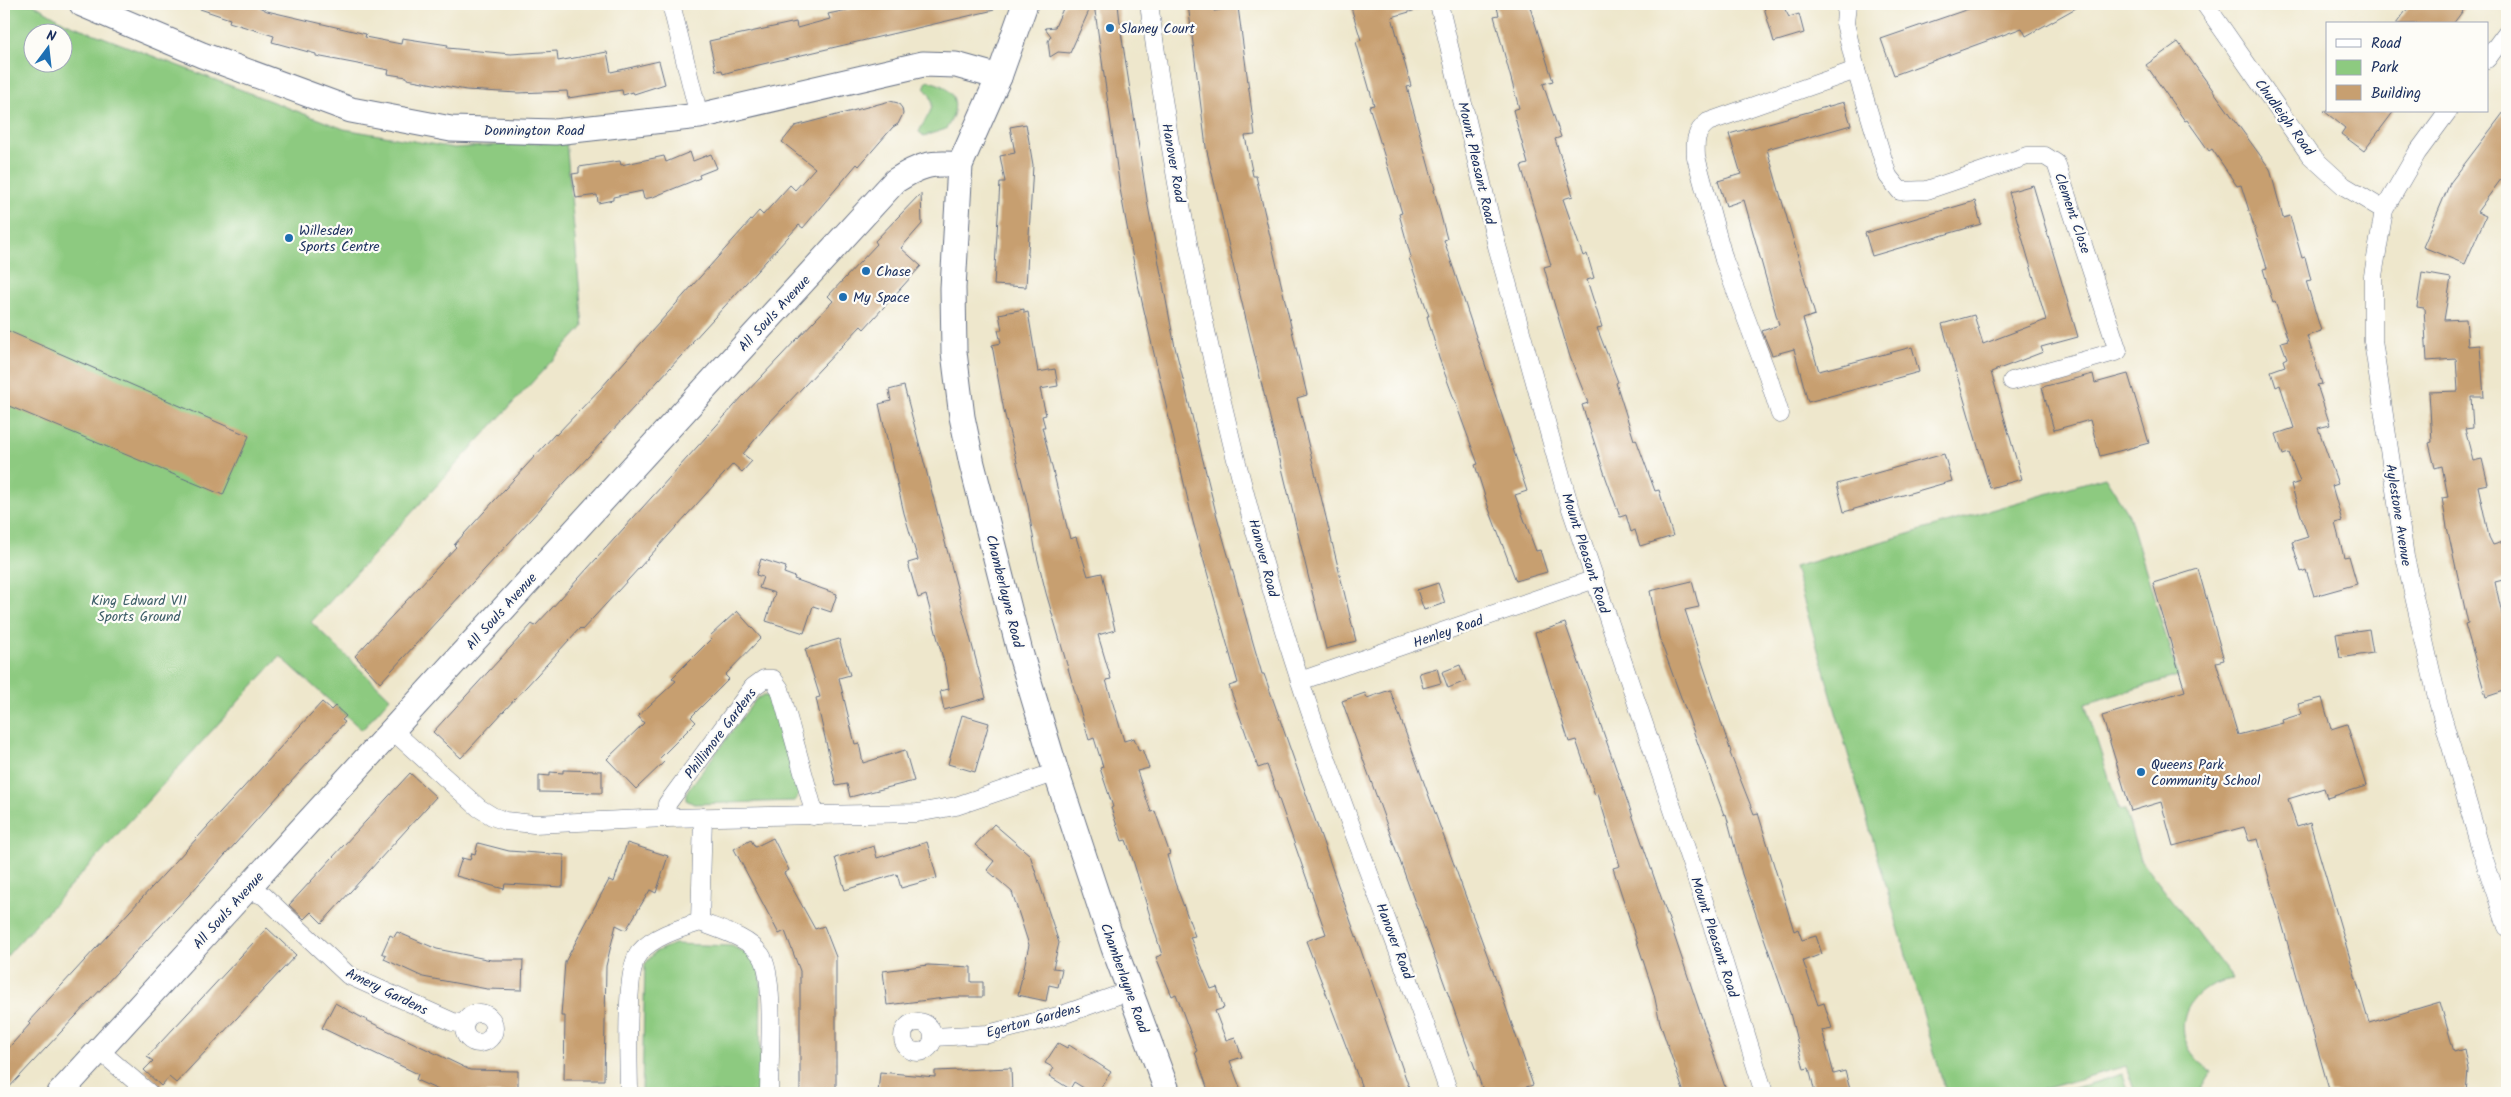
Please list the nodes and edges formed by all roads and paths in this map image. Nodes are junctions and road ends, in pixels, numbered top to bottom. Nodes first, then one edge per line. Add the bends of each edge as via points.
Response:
1 (82, 4) edge
2 (671, 4) edge
3 (1025, 4) edge
4 (1149, 4) edge
5 (1439, 4) edge
6 (1847, 4) edge
7 (2205, 4) edge
8 (2507, 32) edge
9 (2488, 58) edge
10 (1856, 70) junction
11 (999, 77) junction
12 (2447, 112) edge
13 (699, 116) junction
14 (960, 165) junction
15 (2384, 210) junction
16 (2012, 381) dead end
17 (1780, 414) dead end
18 (1595, 579) junction
19 (1300, 681) junction
20 (393, 731) junction
21 (1056, 772) junction
22 (813, 816) junction
23 (703, 817) junction
24 (666, 818) junction
25 (247, 889) junction
26 (700, 922) junction
27 (2507, 927) edge
28 (1129, 991) junction
29 (465, 1024) dead end
30 (934, 1037) dead end
31 (100, 1050) junction
32 (60, 1093) edge
33 (149, 1093) edge
34 (629, 1093) edge
35 (769, 1093) edge
36 (1168, 1093) edge
37 (1449, 1093) edge
38 (1764, 1093) edge

1 - 13 street, Donnington Road via 202,55 351,110 451,129 555,132
2 - 13 street
3 - 11 street, Chamberlayne Road
4 - 19 street, Hanover Road via 1170,145 1203,322 1239,470
5 - 18 street, Mount Pleasant Road via 1497,246 1567,497
6 - 10 street, Clement Close via 1845,23
7 - 15 street, Chudleigh Road via 2310,155 2344,186
8 - 9 street
10 - 16 street, Clement Close via 1888,176 1900,191 1927,190 2027,156 2045,156 2056,163 2118,352
10 - 17 street via 1708,122 1699,129 1695,140 1696,157 1724,260
11 - 13 street, Donnington Road via 956,65 923,64
11 - 14 street, Chamberlayne Road
12 - 15 street, Aylestone Avenue via 2417,153
14 - 20 street, All Souls Avenue via 936,163 918,167 895,181
14 - 21 street, Chamberlayne Road via 952,316 962,417 1018,643
15 - 27 street, Aylestone Avenue via 2373,276 2373,341 2405,557 2438,702
18 - 19 street, Henley Road
18 - 38 street, Mount Pleasant Road via 1715,934
19 - 37 street, Hanover Road
20 - 24 street via 479,808 505,821 534,824
20 - 25 street, All Souls Avenue
21 - 22 street via 937,811
21 - 28 street, Chamberlayne Road
22 - 23 street
22 - 24 street, Phillimore Gardens via 780,689 773,679 764,679 753,687 667,804
23 - 24 street
23 - 26 street
25 - 29 street, Amery Gardens via 264,896 348,975 453,1022
25 - 31 street, All Souls Avenue
26 - 34 street via 677,929 639,953 631,976
26 - 35 street via 750,944 761,956 769,974
28 - 30 street, Egerton Gardens via 1062,1015 988,1034
28 - 36 street, Chamberlayne Road
31 - 32 street, All Souls Avenue
31 - 33 street

